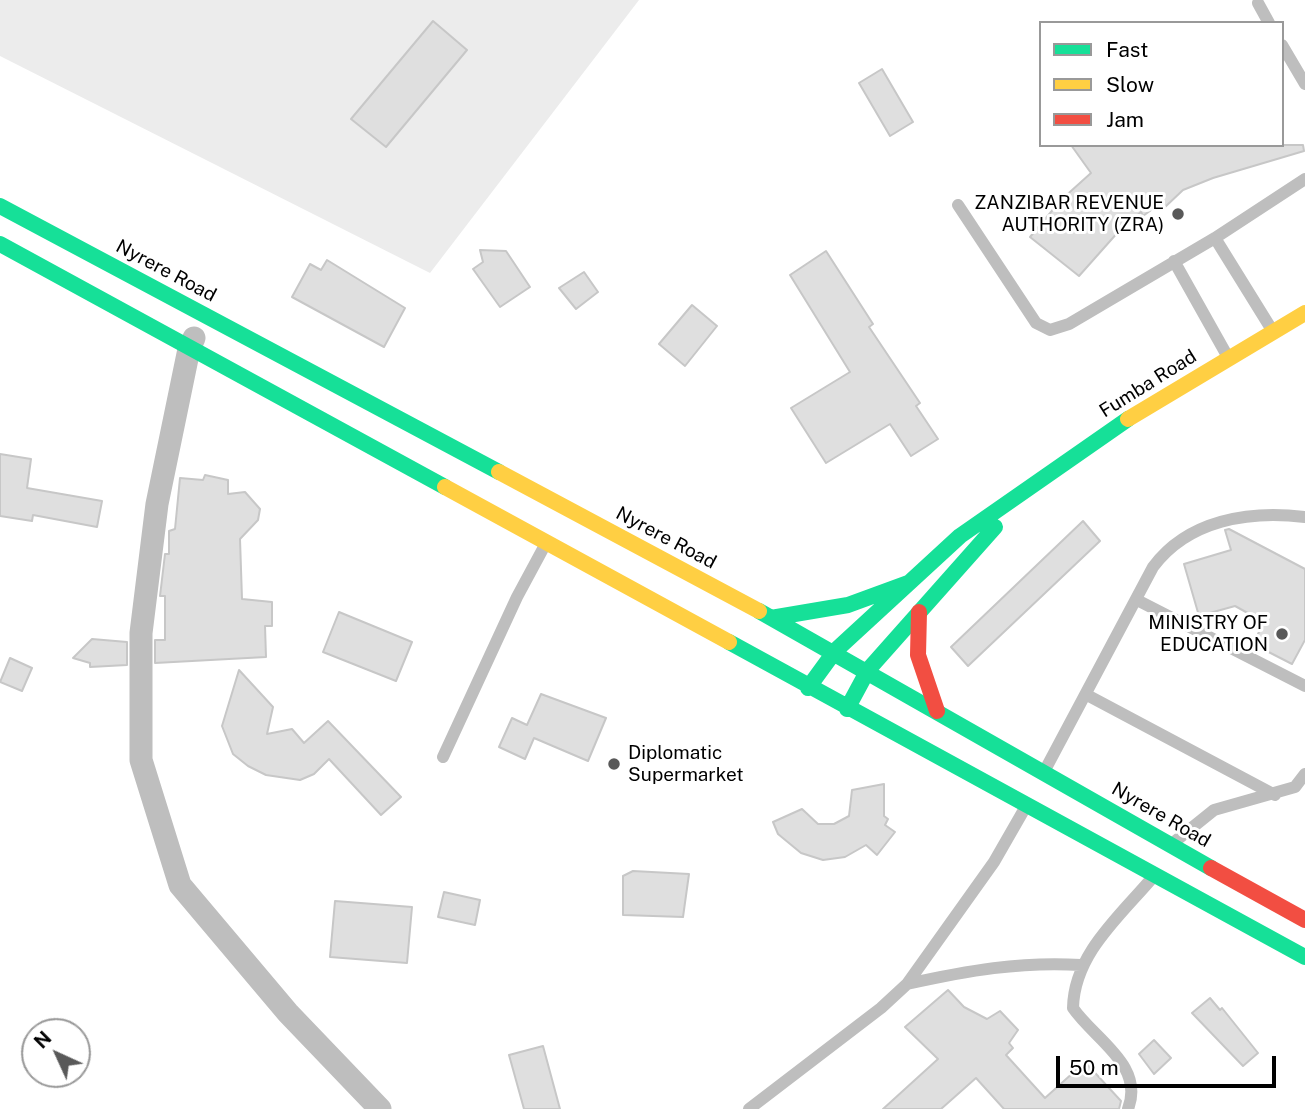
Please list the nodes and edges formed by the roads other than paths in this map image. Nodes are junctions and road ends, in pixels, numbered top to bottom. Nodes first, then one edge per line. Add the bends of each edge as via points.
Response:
1 (1258, 3) dead end
2 (1268, 21) edge
3 (1284, 48) edge
4 (1305, 84) edge
5 (1305, 179) edge
6 (958, 205) dead end
7 (0, 206) edge
8 (1215, 238) junction
9 (4, 254) edge
10 (1174, 261) junction
11 (1305, 313) edge
12 (205, 317) junction
13 (1273, 332) junction
14 (189, 349) junction
15 (1229, 359) junction
16 (1018, 497) junction
17 (1305, 517) edge
18 (545, 544) junction
19 (908, 583) junction
20 (1138, 600) junction
21 (919, 612) junction
22 (771, 618) junction
23 (835, 651) junction
24 (868, 670) junction
25 (1305, 686) edge
26 (808, 688) junction
27 (1087, 695) junction
28 (847, 709) junction
29 (937, 711) junction
30 (443, 757) dead end
31 (1305, 774) edge
32 (1300, 785) edge
33 (1035, 789) junction
34 (1275, 795) junction
35 (1162, 861) junction
36 (1305, 920) edge
37 (1305, 957) edge
38 (1081, 965) junction
39 (907, 984) junction
40 (380, 1109) edge
41 (749, 1109) edge
42 (1128, 1109) edge

1 - 2 lane
3 - 4 lane
5 - 8 lane
6 - 10 lane via 1036,323 1050,330 1069,324
7 - 12 main road, Nyrere Road
8 - 10 lane
8 - 13 lane
9 - 14 main road, Nyrere Road
10 - 15 lane
11 - 13 main road, Fumba Road
12 - 14 street
12 - 22 main road, Nyrere Road
13 - 15 main road, Fumba Road
14 - 18 main road, Nyrere Road
14 - 40 street via 157,504 141,633 141,760 180,885 288,1013
15 - 16 main road, Fumba Road via 1126,420
16 - 19 main road, Fumba Road via 960,536
16 - 21 main road, Fumba Road via 976,552
17 - 20 lane via 1246,516 1187,535 1153,568
18 - 26 main road, Nyrere Road
18 - 30 lane
19 - 22 main road via 848,606
19 - 23 main road, Fumba Road
20 - 25 lane
20 - 27 lane
21 - 24 main road, Fumba Road
21 - 29 main road via 918,655
22 - 23 main road, Nyrere Road
23 - 24 main road, Nyrere Road
23 - 26 main road, Fumba Road
24 - 28 main road, Fumba Road
24 - 29 main road, Nyrere Road
26 - 28 main road, Nyrere Road
27 - 33 lane
27 - 34 lane
28 - 33 main road, Nyrere Road
29 - 33 main road, Nyrere Road
31 - 32 lane
32 - 34 lane
33 - 35 main road, Nyrere Road
33 - 35 main road, Nyrere Road
33 - 39 lane via 994,862
34 - 35 lane via 1214,810
35 - 36 main road, Nyrere Road
35 - 37 main road, Nyrere Road
35 - 38 lane
38 - 39 lane via 983,967
38 - 42 lane via 1073,1008 1128,1072 1133,1096
39 - 41 lane

